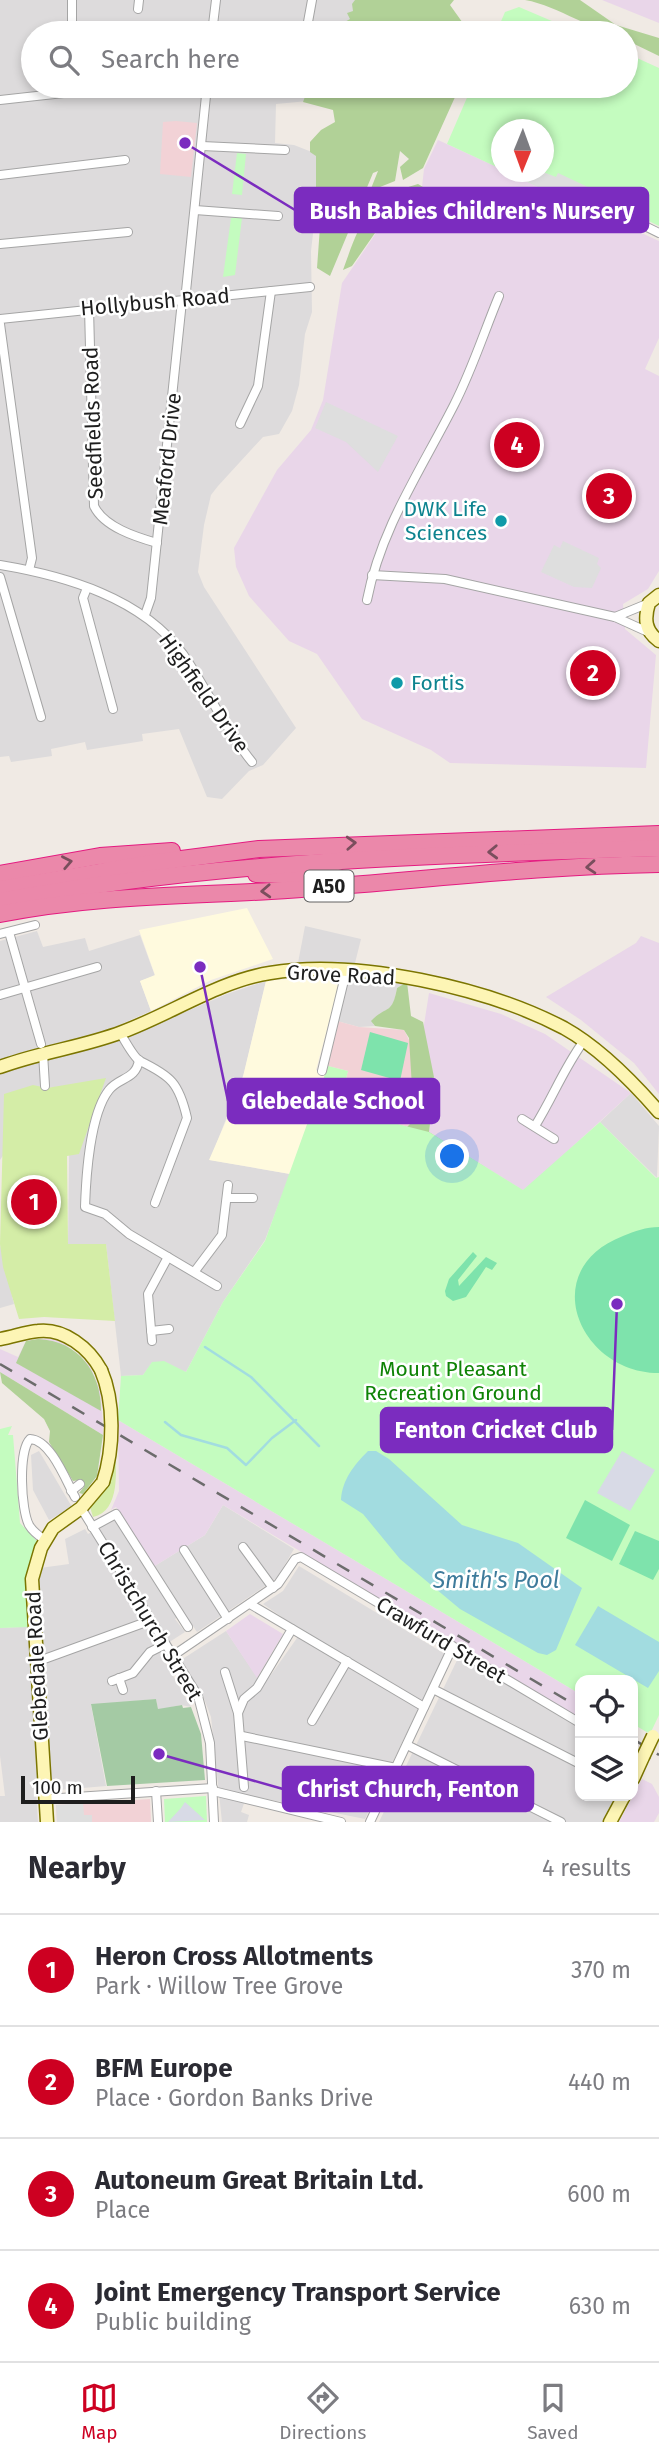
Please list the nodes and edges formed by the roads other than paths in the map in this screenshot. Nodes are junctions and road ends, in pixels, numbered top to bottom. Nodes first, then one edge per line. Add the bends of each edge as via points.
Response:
1 (72, 0) edge
2 (216, 0) edge
3 (312, 0) edge
4 (72, 21) edge
5 (213, 21) edge
6 (308, 21) edge
7 (21, 97) edge
8 (206, 98) edge
9 (0, 100) edge
10 (202, 146) junction
11 (285, 150) dead end
12 (125, 160) dead end
13 (0, 175) edge
14 (586, 197) dead end
15 (195, 210) junction
16 (278, 216) dead end
17 (128, 232) dead end
18 (659, 233) edge
19 (0, 244) edge
20 (310, 287) dead end
21 (271, 292) junction
22 (499, 296) dead end
23 (183, 301) junction
24 (89, 308) junction
25 (0, 321) edge
26 (240, 424) dead end
27 (157, 543) junction
28 (0, 565) edge
29 (29, 570) junction
30 (372, 575) junction
31 (0, 577) edge
32 (87, 588) junction
33 (656, 596) edge
34 (367, 600) dead end
35 (145, 615) junction
36 (615, 617) junction
37 (648, 632) junction
38 (659, 641) edge
39 (113, 709) dead end
40 (41, 717) dead end
41 (252, 762) dead end
42 (659, 834) edge
43 (659, 848) edge
44 (259, 849) junction
45 (659, 864) edge
46 (0, 874) edge
47 (421, 877) junction
48 (104, 883) junction
49 (0, 889) edge
50 (0, 901) edge
51 (0, 914) edge
52 (35, 925) dead end
53 (4, 933) edge
54 (97, 967) dead end
55 (346, 972) junction
56 (24, 988) junction
57 (0, 995) edge
58 (120, 1033) junction
59 (583, 1042) junction
60 (42, 1048) junction
61 (139, 1060) junction
62 (0, 1067) edge
63 (322, 1071) dead end
64 (45, 1086) dead end
65 (659, 1112) edge
66 (522, 1119) dead end
67 (535, 1126) junction
68 (554, 1139) dead end
69 (228, 1185) dead end
70 (228, 1198) junction
71 (253, 1198) dead end
72 (155, 1203) dead end
73 (74, 1208) dead end
74 (85, 1208) junction
75 (168, 1257) junction
76 (195, 1271) junction
77 (217, 1286) dead end
78 (169, 1329) dead end
79 (151, 1331) junction
80 (0, 1339) edge
81 (152, 1341) dead end
82 (80, 1484) dead end
83 (76, 1499) junction
84 (92, 1527) junction
85 (45, 1540) junction
86 (243, 1547) dead end
87 (184, 1550) dead end
88 (273, 1588) junction
89 (250, 1604) junction
90 (228, 1619) junction
91 (149, 1620) junction
92 (184, 1624) dead end
93 (292, 1629) junction
94 (164, 1645) junction
95 (453, 1646) junction
96 (171, 1657) junction
97 (346, 1661) junction
98 (36, 1662) junction
99 (225, 1672) dead end
100 (433, 1689) junction
101 (123, 1690) dead end
102 (424, 1707) junction
103 (238, 1713) junction
104 (575, 1720) edge
105 (312, 1721) dead end
106 (656, 1730) edge
107 (242, 1736) junction
108 (407, 1745) junction
109 (639, 1758) edge
110 (575, 1760) edge
111 (396, 1768) junction
112 (244, 1787) dead end
113 (213, 1789) junction
114 (156, 1791) junction
115 (45, 1798) junction
116 (621, 1801) edge
117 (47, 1822) edge
118 (158, 1822) edge
119 (214, 1822) edge
120 (341, 1822) edge
121 (370, 1822) edge
122 (561, 1822) edge
123 (610, 1822) edge

1 - 4 street
2 - 5 street
3 - 6 street
7 - 9 street
8 - 10 street, Meaford Drive
10 - 11 street
10 - 15 street, Meaford Drive
12 - 13 street
14 - 18 street
15 - 16 street
15 - 23 street, Meaford Drive
17 - 19 street
20 - 21 street, Hollybush Road
21 - 23 street, Hollybush Road
21 - 26 street via 258,386
22 - 30 street via 455,403 387,530
23 - 24 street, Hollybush Road
23 - 27 street, Meaford Drive
24 - 25 street, Hollybush Road
24 - 27 street, Seedfields Road via 94,506 102,517 128,533
25 - 29 street via 32,558
27 - 35 street, Meaford Drive
28 - 29 street, Highfield Drive
29 - 32 street, Highfield Drive
30 - 34 street
30 - 36 street via 445,579
31 - 40 street
32 - 35 street, Highfield Drive
32 - 39 street via 83,598
33 - 36 street
33 - 37 street via 646,621
35 - 41 street, Highfield Drive via 182,653
36 - 37 street
37 - 38 street
44 -> 42 highway, A50
43 -> 48 highway, A50 via 345,859
46 -> 44 highway, A50 via 123,854
44 - 49 highway, A50
45 -> 47 highway, A50
47 - 48 highway, A50 via 243,874
47 -> 51 highway, A50 via 272,891 104,899
48 - 50 highway, A50
52 - 53 street
53 - 56 street
54 - 56 street
55 - 58 street, Grove Road via 292,970 249,978
55 - 59 street, Grove Road via 456,989 538,1017
55 - 63 street
56 - 57 street
56 - 60 street
58 - 60 street, Grove Road
58 - 61 street
59 - 65 street, Grove Road
59 - 67 street
60 - 62 street, Grove Road
60 - 64 street
61 - 72 street via 167,1073 187,1118
61 - 74 street via 135,1072 113,1085 104,1097 86,1161
66 - 67 street
67 - 68 street
69 - 70 street
70 - 71 street
70 - 76 street via 222,1236
73 - 74 street
74 - 75 street via 106,1214
75 - 76 street
75 - 79 street via 148,1294
76 - 77 street
78 - 79 street
79 - 81 street
80 - 83 street, Glebedale Road, bridge via 52,1331 80,1345 102,1370 110,1394 110,1443 103,1482
82 - 83 street
83 - 84 street, Christchurch Street
83 - 85 street, Glebedale Road
83 - 85 street, Christchurch Street via 41,1443 30,1439 24,1444 26,1515
84 - 91 street, Christchurch Street
84 - 92 street via 116,1514
85 - 98 street, Glebedale Road via 33,1579
86 - 88 street
87 - 90 street
88 - 89 street
88 - 95 street, Crawfurd Street via 295,1559 301,1558
89 - 90 street
89 - 93 street
90 - 96 street
91 - 94 street, Christchurch Street
91 - 98 street
93 - 97 street
93 - 103 street
94 - 96 street, Christchurch Street
94 - 101 street via 150,1652 134,1673 116,1679
95 - 100 street
95 - 104 street, Crawfurd Street
96 - 113 street, Christchurch Street via 198,1696 206,1719
97 - 102 street
97 - 105 street
98 - 115 street, Glebedale Road
99 - 103 street
100 - 102 street
100 - 110 street
102 - 108 street
103 - 107 street
106 - 109 street, bridge
107 - 111 street
107 - 112 street
108 - 111 street
108 - 122 street
111 - 121 street
113 - 114 street
113 - 119 street, Christchurch Street
113 - 120 street
114 - 115 street
114 - 118 street
115 - 117 street, Glebedale Road
116 - 123 street

